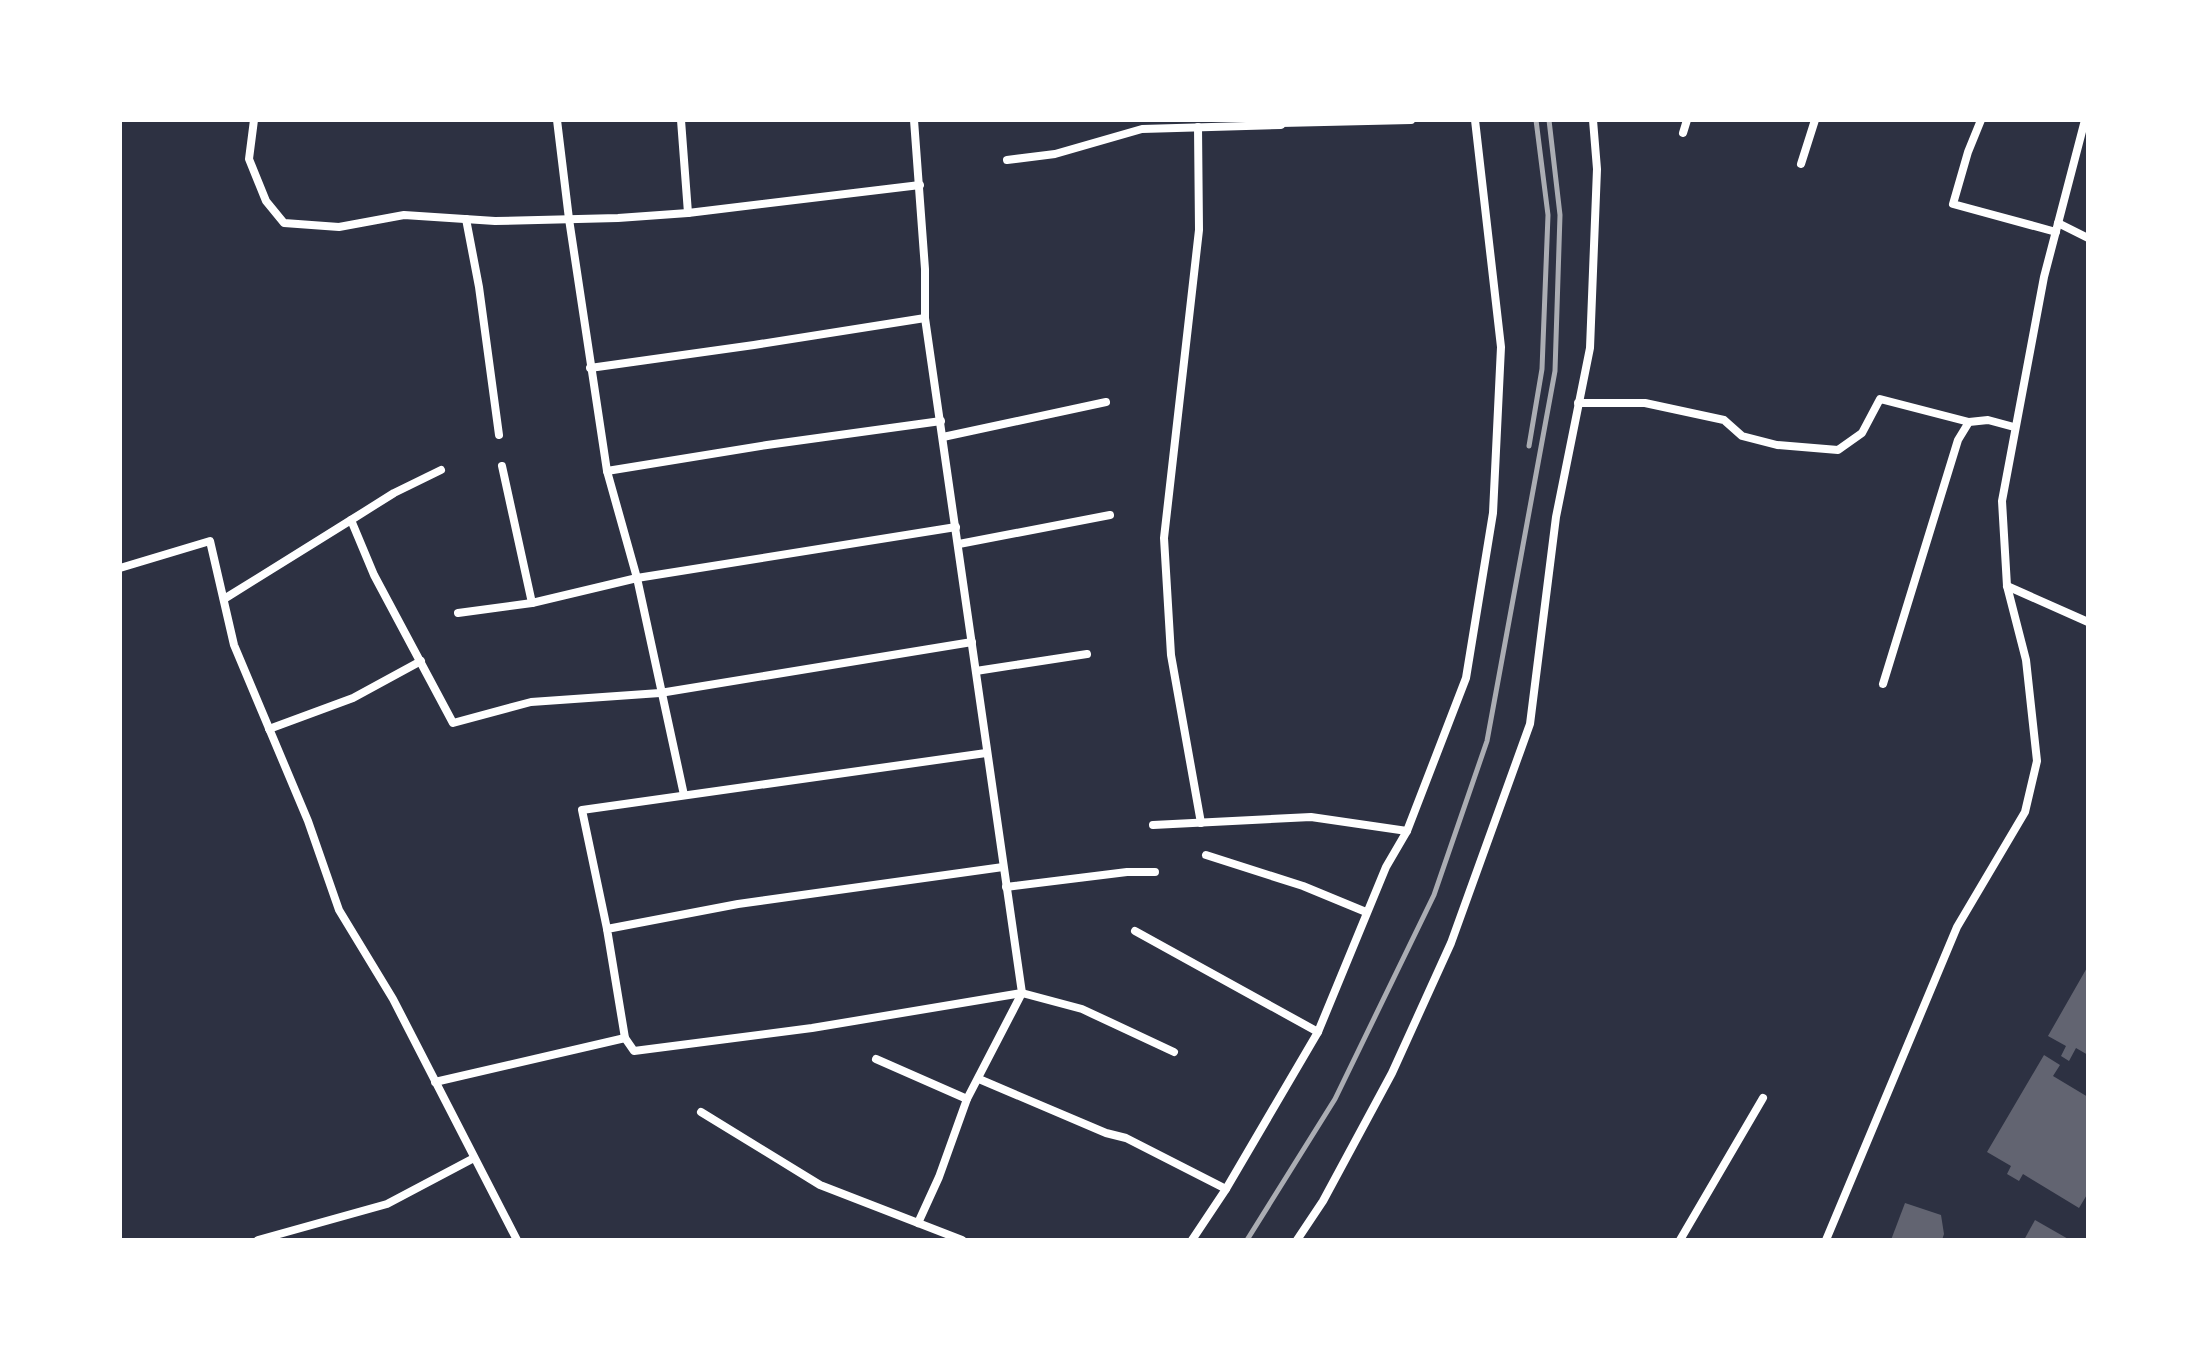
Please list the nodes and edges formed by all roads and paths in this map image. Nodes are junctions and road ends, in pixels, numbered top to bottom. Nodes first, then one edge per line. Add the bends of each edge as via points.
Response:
1 (254, 120) edge
2 (557, 120) edge
3 (681, 120) edge
4 (914, 120) edge
5 (1411, 120) edge
6 (1475, 120) edge
7 (1593, 120) edge
8 (1687, 120) edge
9 (1815, 120) edge
10 (1981, 120) edge
11 (2085, 120) edge
12 (1282, 122) edge
13 (1198, 127) junction
14 (1683, 133) dead end
15 (1007, 160) dead end
16 (1801, 164) dead end
17 (920, 185) junction
18 (688, 213) junction
19 (466, 219) junction
20 (569, 219) junction
21 (2057, 228) junction
22 (2088, 238) edge
23 (925, 318) junction
24 (590, 368) junction
25 (1106, 402) dead end
26 (1578, 403) junction
27 (941, 421) junction
28 (1969, 422) junction
29 (2014, 427) junction
30 (499, 435) dead end
31 (943, 437) junction
32 (502, 466) dead end
33 (441, 470) dead end
34 (607, 471) junction
35 (1110, 515) dead end
36 (351, 520) junction
37 (956, 527) junction
38 (959, 544) junction
39 (120, 568) edge
40 (637, 578) junction
41 (2007, 586) junction
42 (224, 599) junction
43 (532, 603) junction
44 (458, 613) dead end
45 (2088, 622) edge
46 (972, 642) junction
47 (1087, 654) dead end
48 (421, 661) junction
49 (976, 671) junction
50 (1883, 684) dead end
51 (660, 693) junction
52 (269, 729) junction
53 (986, 753) junction
54 (684, 795) junction
55 (1201, 823) junction
56 (1153, 825) dead end
57 (1407, 831) junction
58 (1206, 855) dead end
59 (1003, 867) junction
60 (1155, 872) dead end
61 (1006, 887) junction
62 (1366, 912) junction
63 (607, 929) junction
64 (1135, 931) dead end
65 (1022, 993) junction
66 (1318, 1032) junction
67 (625, 1038) junction
68 (1174, 1052) dead end
69 (876, 1059) dead end
70 (979, 1079) junction
71 (435, 1082) junction
72 (1763, 1098) dead end
73 (967, 1099) junction
74 (701, 1112) dead end
75 (474, 1158) junction
76 (1226, 1189) junction
77 (918, 1223) junction
78 (258, 1240) edge
79 (517, 1240) edge
80 (962, 1240) edge
81 (1192, 1240) edge
82 (1297, 1240) edge
83 (1680, 1240) edge
84 (1826, 1240) edge

1 - 19 street via 249,159 266,201 284,223 339,227 404,215
2 - 20 street
3 - 18 street
4 - 17 street
5 - 12 street
6 - 57 street via 1501,347 1493,513 1466,678
7 - 26 street via 1597,169 1590,348
8 - 14 street
9 - 16 street
10 - 21 street via 1953,204
11 - 21 street
12 - 13 street
13 - 15 street via 1142,129 1055,154
13 - 55 street via 1199,230 1164,538 1171,655
17 - 18 street
17 - 23 street
18 - 20 street
19 - 20 street
19 - 30 street
20 - 24 street
21 - 22 street
21 - 29 street
23 - 24 street
23 - 27 street
24 - 34 street
25 - 31 street
26 - 28 street via 1645,403 1724,420 1742,436 1777,445 1838,450 1862,433 1880,399
26 - 82 street via 1556,517 1530,724 1438,972 1392,1073
27 - 31 street
27 - 34 street
28 - 29 street via 1988,420
28 - 50 street via 1958,440
29 - 41 street via 2002,501
31 - 37 street
32 - 43 street
33 - 36 street
34 - 40 street
35 - 38 street
36 - 42 street
36 - 48 street
37 - 38 street
37 - 40 street
38 - 46 street
39 - 42 street via 210,541
40 - 43 street
40 - 51 street
41 - 45 street
41 - 84 street via 2026,660 2037,761 2025,812 1957,927
42 - 52 street via 234,645
43 - 44 street
46 - 49 street
46 - 51 street
47 - 49 street
48 - 51 street via 453,723 531,702
48 - 52 street via 353,698
49 - 53 street
51 - 54 street
52 - 71 street via 339,910
53 - 54 street
53 - 59 street
54 - 63 street via 582,810
55 - 56 street
55 - 57 street via 1311,817
57 - 62 street
58 - 62 street
59 - 61 street
59 - 63 street via 738,904
60 - 61 street
61 - 65 street
62 - 66 street
63 - 67 street
64 - 66 street
65 - 67 street via 634,1051
65 - 68 street via 1082,1009
65 - 70 street
66 - 76 street
67 - 71 street
69 - 73 street
70 - 73 street
70 - 76 street via 1126,1138
71 - 75 street
72 - 83 street
73 - 77 street
74 - 77 street via 820,1185
75 - 78 street via 387,1204
75 - 79 street
76 - 81 street
77 - 80 street

